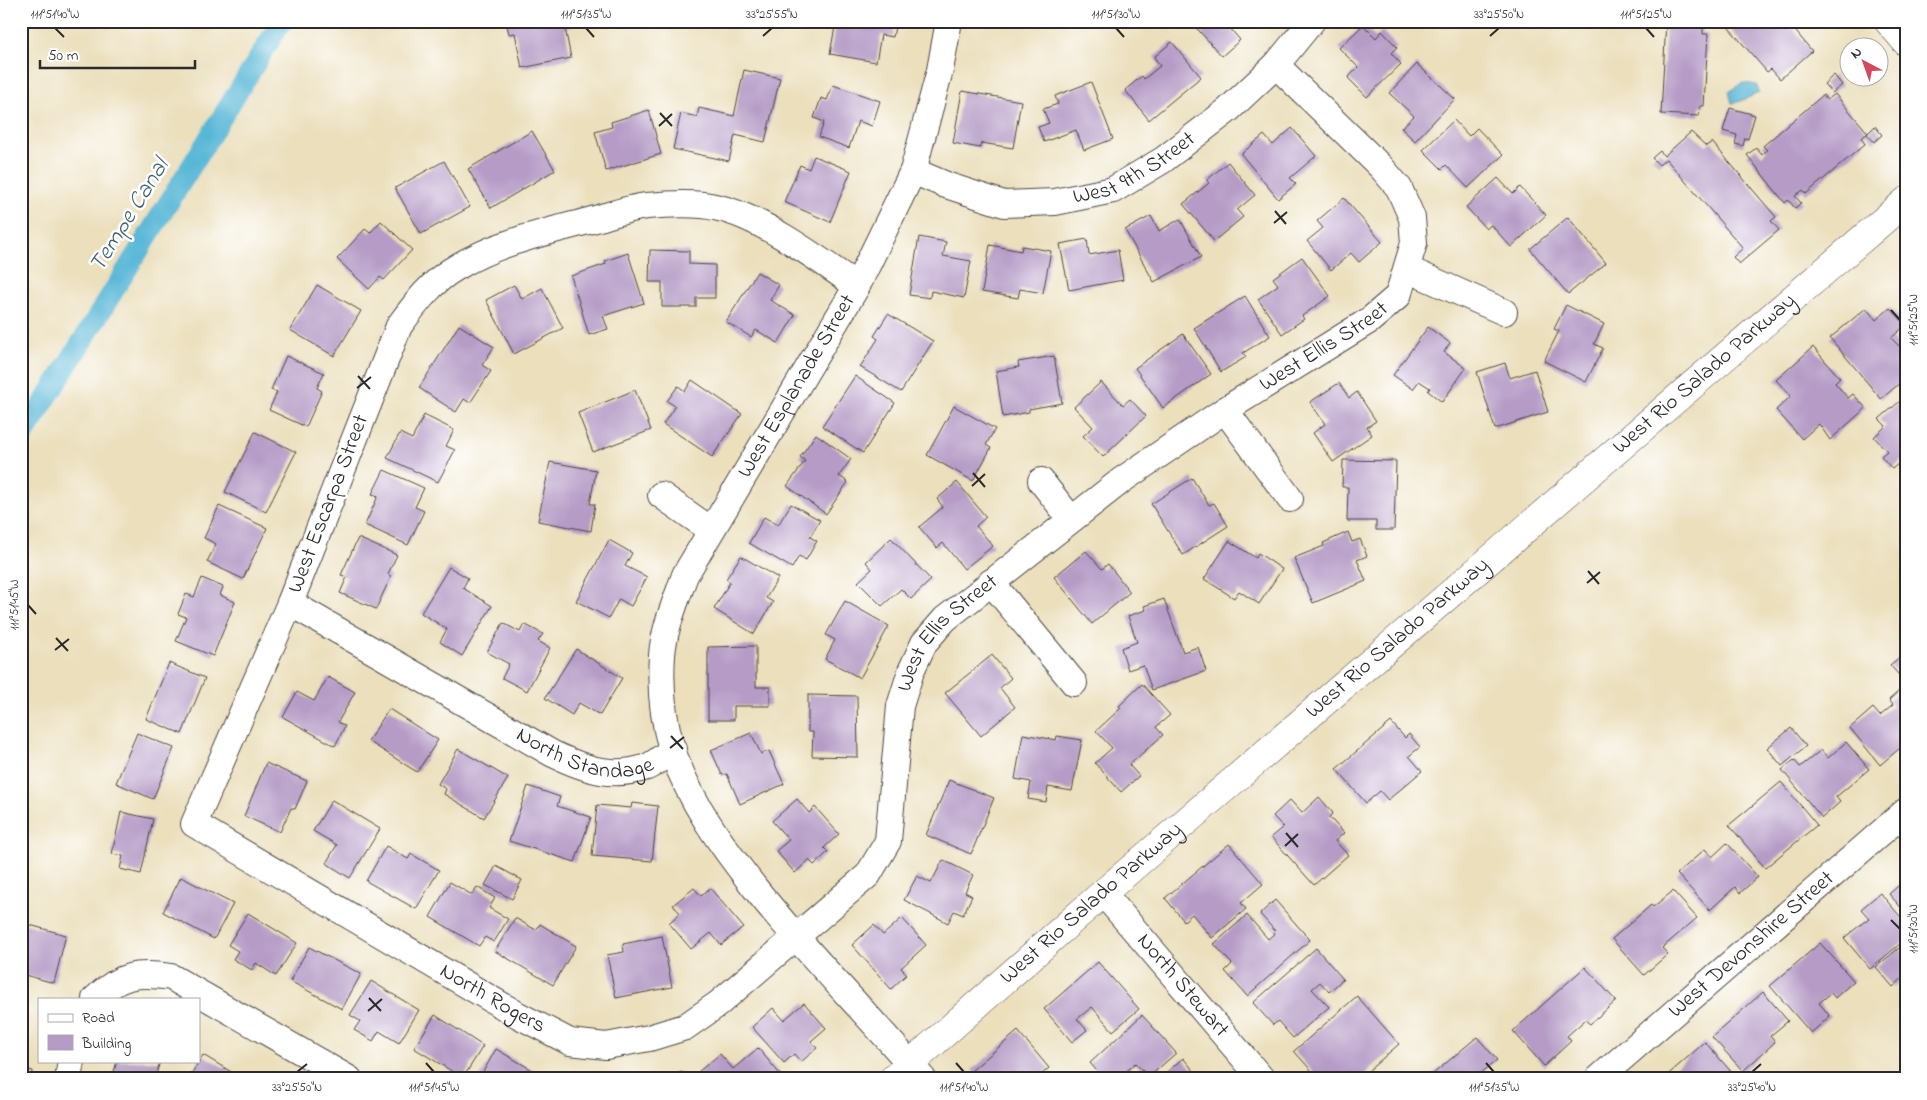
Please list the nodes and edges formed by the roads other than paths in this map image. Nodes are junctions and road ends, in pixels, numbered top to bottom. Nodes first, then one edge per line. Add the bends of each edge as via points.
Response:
1 (949, 21) edge
2 (1312, 21) edge
3 (1888, 21) edge
4 (1906, 42) edge
5 (1276, 66) junction
6 (913, 171) junction
7 (1906, 201) edge
8 (1407, 269) junction
9 (857, 286) junction
10 (1504, 312) dead end
11 (1225, 410) junction
12 (1041, 481) dead end
13 (661, 494) dead end
14 (1290, 498) dead end
15 (1071, 519) junction
16 (711, 530) junction
17 (991, 582) junction
18 (290, 603) junction
19 (1074, 683) dead end
20 (672, 749) junction
21 (1906, 811) edge
22 (194, 824) joint
23 (1103, 893) junction
24 (796, 940) junction
25 (96, 998) edge
26 (71, 1062) edge
27 (909, 1074) edge
28 (68, 1079) edge
29 (350, 1079) edge
30 (1262, 1079) edge
31 (1598, 1079) edge

1 - 6 street, West Esplanade Street via 940,70
2 - 5 street, West 9th Street
3 - 4 main road
5 - 6 street, West 9th Street via 1228,110 1170,155 1113,190 1055,202 1004,204
5 - 8 street, West Ellis Street via 1399,188 1412,218 1414,243
6 - 9 street, West Esplanade Street
7 - 23 main road, West Rio Salado Parkway
8 - 10 street
8 - 11 street, West Ellis Street via 1398,296 1370,320
9 - 16 street, West Esplanade Street
9 - 18 street, West Escarpa Street via 755,222 719,208 677,205 646,206 534,235 456,267 425,291 400,326
11 - 14 street
11 - 15 street, West Ellis Street
12 - 15 street
13 - 16 street
15 - 17 street, West Ellis Street
16 - 20 street, West Esplanade Street via 685,575 662,654 666,722
17 - 19 street
17 - 24 street, West Ellis Street via 945,619 924,643 911,671 900,706 888,841 868,875
18 - 20 street, North Standage via 553,754 585,769 618,773 640,768
18 - 22 street, West Escarpa Street
20 - 24 street, North Standage via 690,792 712,828
21 - 31 street, West Devonshire Street
22 - 24 street, North Rogers via 518,1015 570,1042 606,1046 685,1027
23 - 27 main road, West Rio Salado Parkway
23 - 30 street, North Stewart
24 - 27 street, North Standage
25 - 29 street via 124,978 145,973 171,977
26 - 28 street

